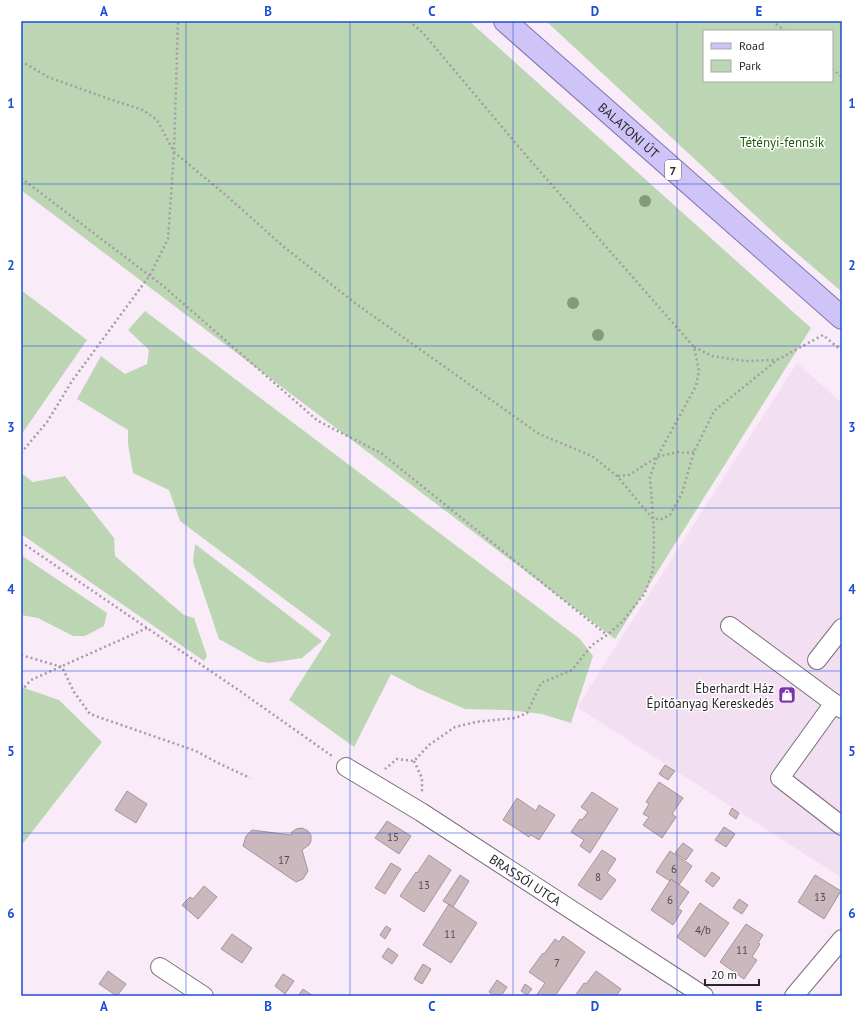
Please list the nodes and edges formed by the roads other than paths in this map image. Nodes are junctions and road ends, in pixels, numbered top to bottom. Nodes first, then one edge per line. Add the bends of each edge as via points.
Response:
1 (505, 21) edge
2 (842, 318) edge
3 (730, 626) dead end
4 (842, 628) edge
5 (816, 660) dead end
6 (838, 706) edge
7 (346, 767) road end
8 (842, 826) edge
9 (842, 939) edge
10 (160, 967) dead end
11 (204, 996) edge
12 (704, 996) edge
13 (794, 996) edge

1 - 2 main road, BALATONI ÚT / 7
3 - 6 street
4 - 5 street
6 - 8 street via 780,778
7 - 12 street, BRASSÓI UTCA via 421,812
9 - 13 street
10 - 11 street

